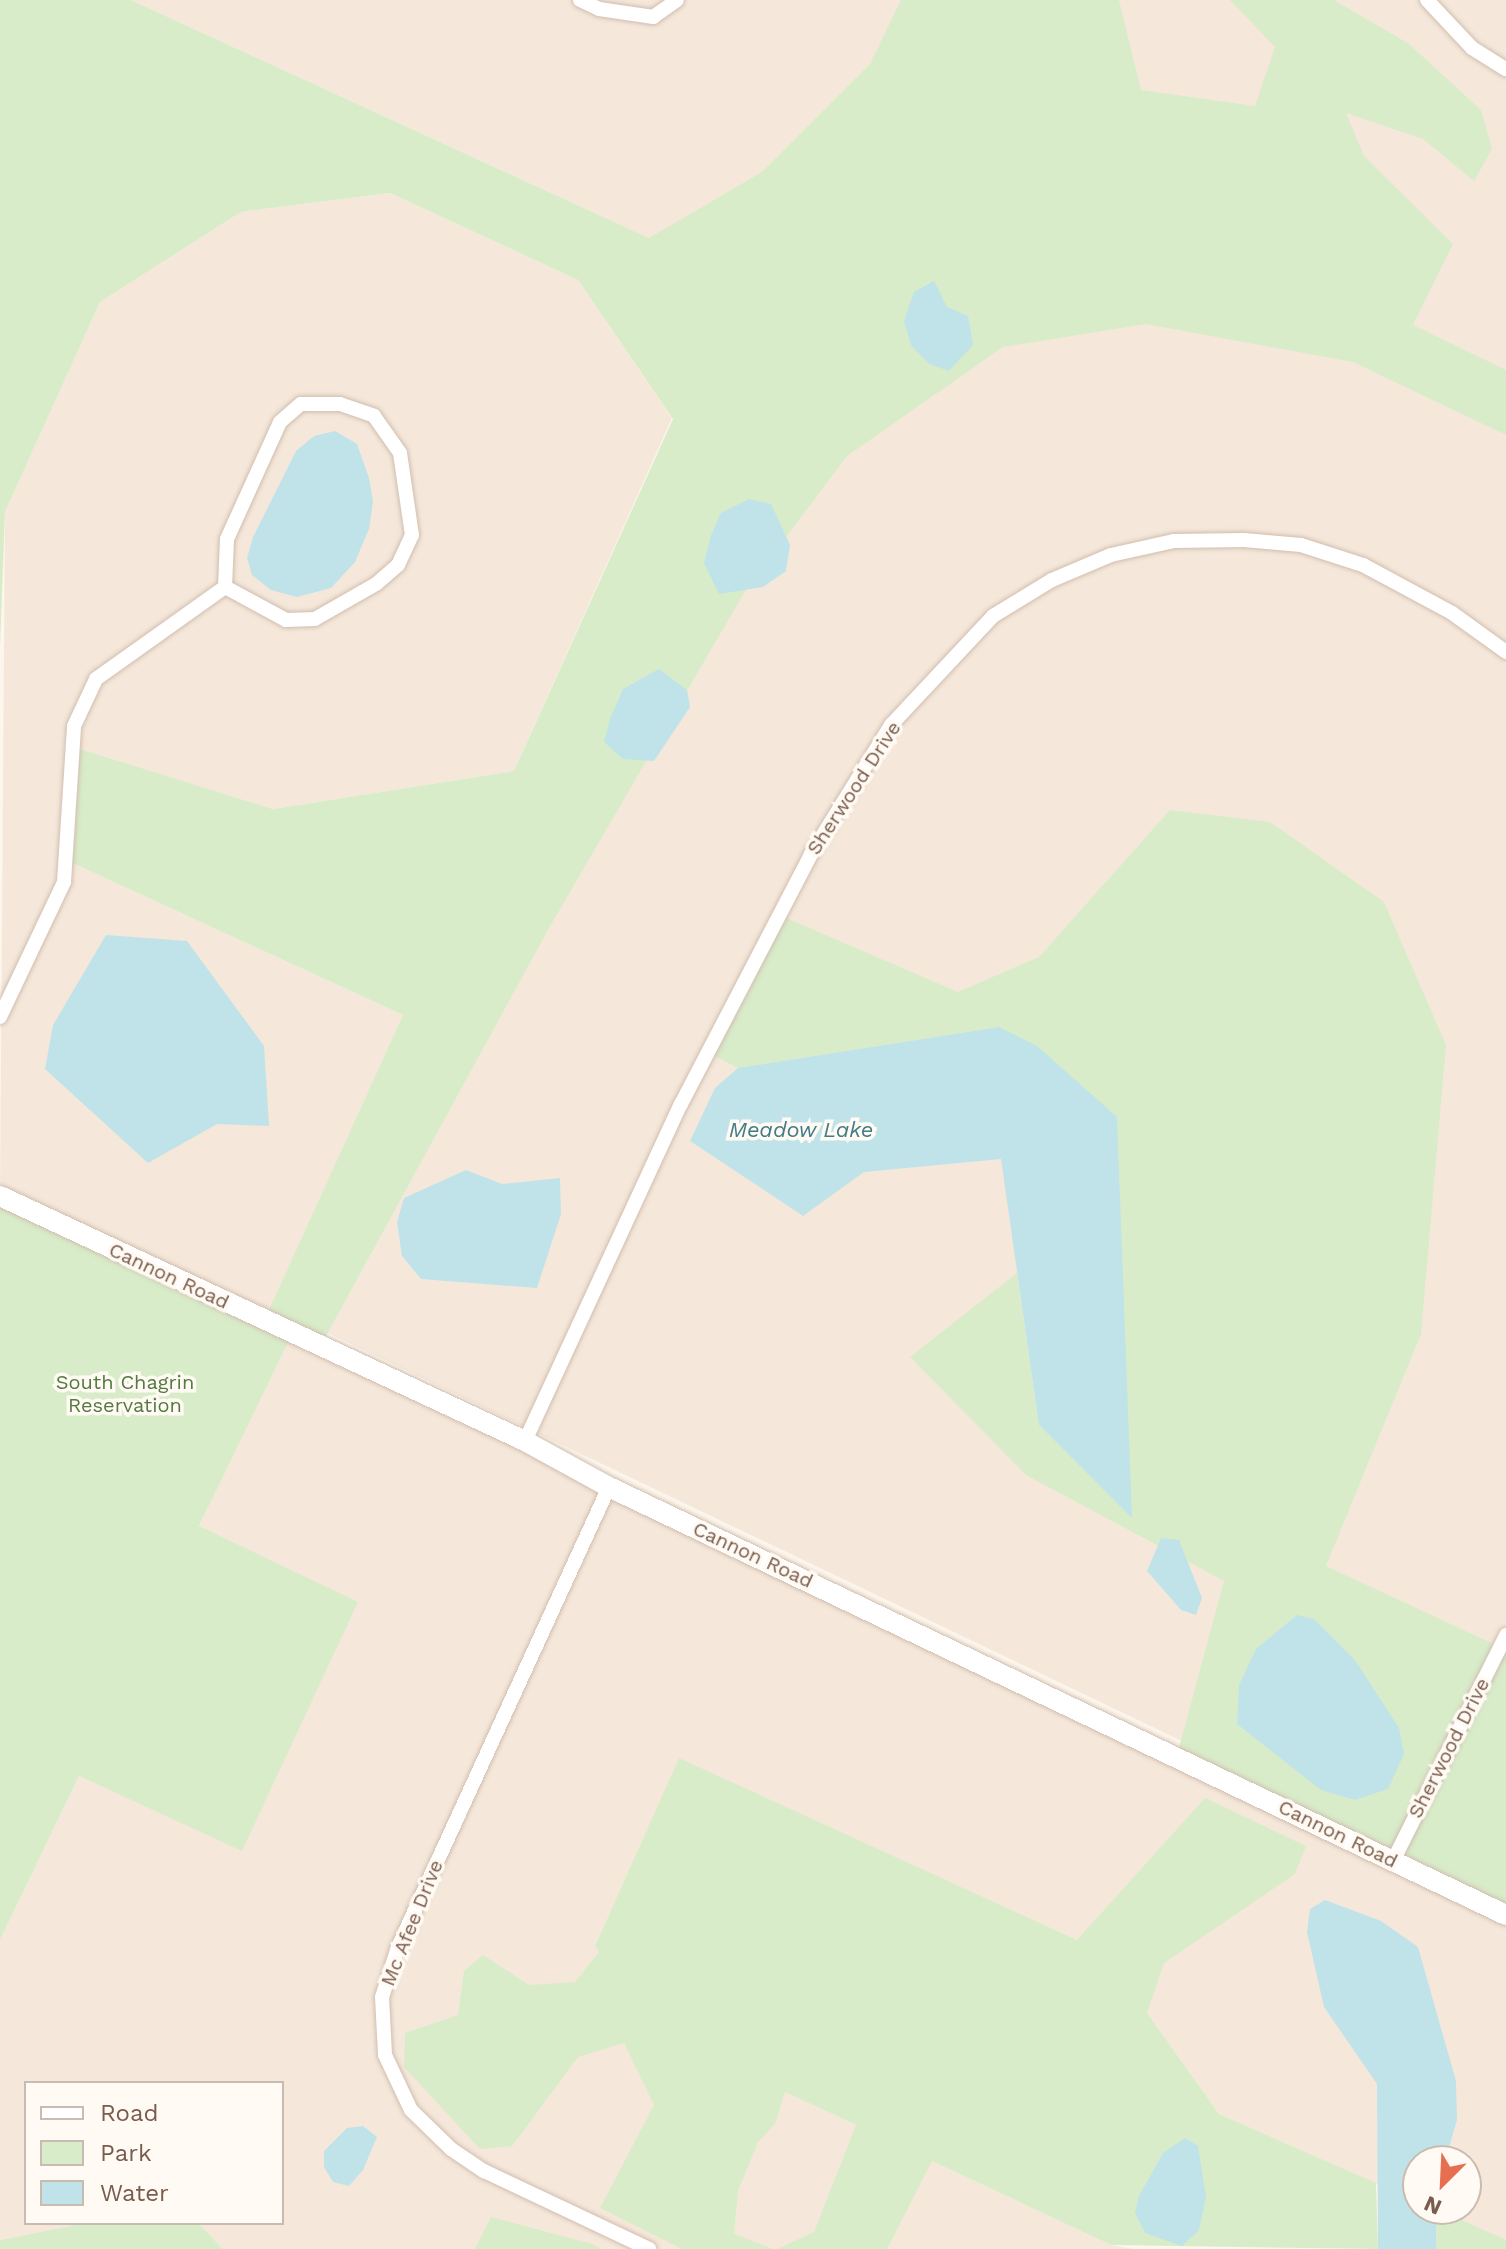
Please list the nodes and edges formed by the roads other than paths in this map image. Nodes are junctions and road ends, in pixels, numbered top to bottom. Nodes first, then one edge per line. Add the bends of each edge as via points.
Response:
1 (580, 0) edge
2 (677, 0) edge
3 (1427, 0) edge
4 (1506, 69) edge
5 (225, 587) junction
6 (1506, 652) edge
7 (0, 1017) edge
8 (0, 1196) edge
9 (525, 1441) junction
10 (609, 1487) junction
11 (1506, 1635) edge
12 (1393, 1861) junction
13 (1506, 1915) edge
14 (649, 2249) edge

1 - 2 street via 599,9 653,17
3 - 4 street via 1472,48
5 - 5 street via 286,620 315,619 343,606 398,565 412,535 407,476 396,443 374,416 340,404 301,404 280,422 227,539
5 - 7 street via 96,679 74,726 64,882
6 - 9 street, Sherwood Drive via 1452,613 1363,565 1301,545 1244,540 1174,541 1111,555 1052,580 993,616 891,725 818,843 681,1104
8 - 9 main road, Cannon Road
9 - 10 main road, Cannon Road
10 - 12 main road, Cannon Road
10 - 14 street, Mc Afee Drive via 398,1947 383,2012 385,2055 411,2110 451,2149 484,2171
11 - 12 street, Sherwood Drive
12 - 13 main road, Cannon Road

